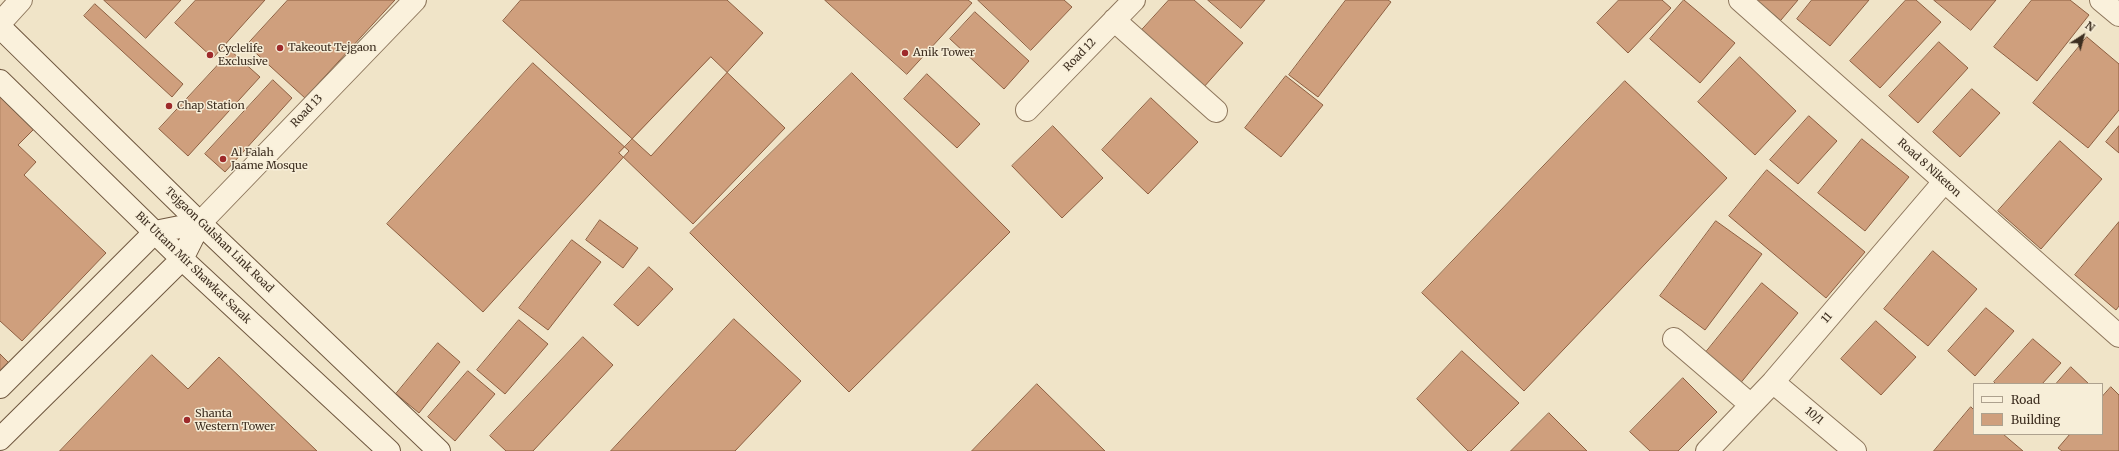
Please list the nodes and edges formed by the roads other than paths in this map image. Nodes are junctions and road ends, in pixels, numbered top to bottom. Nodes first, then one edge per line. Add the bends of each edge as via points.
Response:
1 (21, 0) edge
2 (415, 0) edge
3 (1134, 0) edge
4 (1740, 0) edge
5 (2102, 0) edge
6 (2119, 15) edge
7 (1114, 20) junction
8 (0, 23) edge
9 (0, 27) edge
10 (0, 80) edge
11 (1027, 110) dead end
12 (1216, 111) dead end
13 (1944, 182) junction
14 (200, 223) junction
15 (155, 232) junction
16 (182, 259) junction
17 (2119, 336) edge
18 (1674, 339) dead end
19 (1773, 382) junction
20 (0, 387) edge
21 (1751, 405) junction
22 (0, 439) edge
23 (389, 451) edge
24 (439, 451) edge
25 (1707, 451) edge
26 (1855, 451) edge

1 - 8 street
2 - 14 street, Road 13
3 - 7 street, Road 12
4 - 13 street, Road 8 Niketon
5 - 6 street
7 - 11 street, Road 12
7 - 12 street
9 - 14 street, Tejgaon Gulshan Link Road
10 - 15 street, Bir Uttam Mir Shawkat Sarak
13 - 17 street, Road 8 Niketon
13 - 19 street, 11
14 - 15 street
14 - 16 street, Road 13
14 - 24 street, Tejgaon Gulshan Link Road
15 - 16 street, Bir Uttam Mir Shawkat Sarak
15 - 20 street
16 - 22 street, Road 13
16 - 23 street, Bir Uttam Mir Shawkat Sarak
18 - 21 street
19 - 21 street, 11
19 - 26 street, 10/1
21 - 25 street, 11

